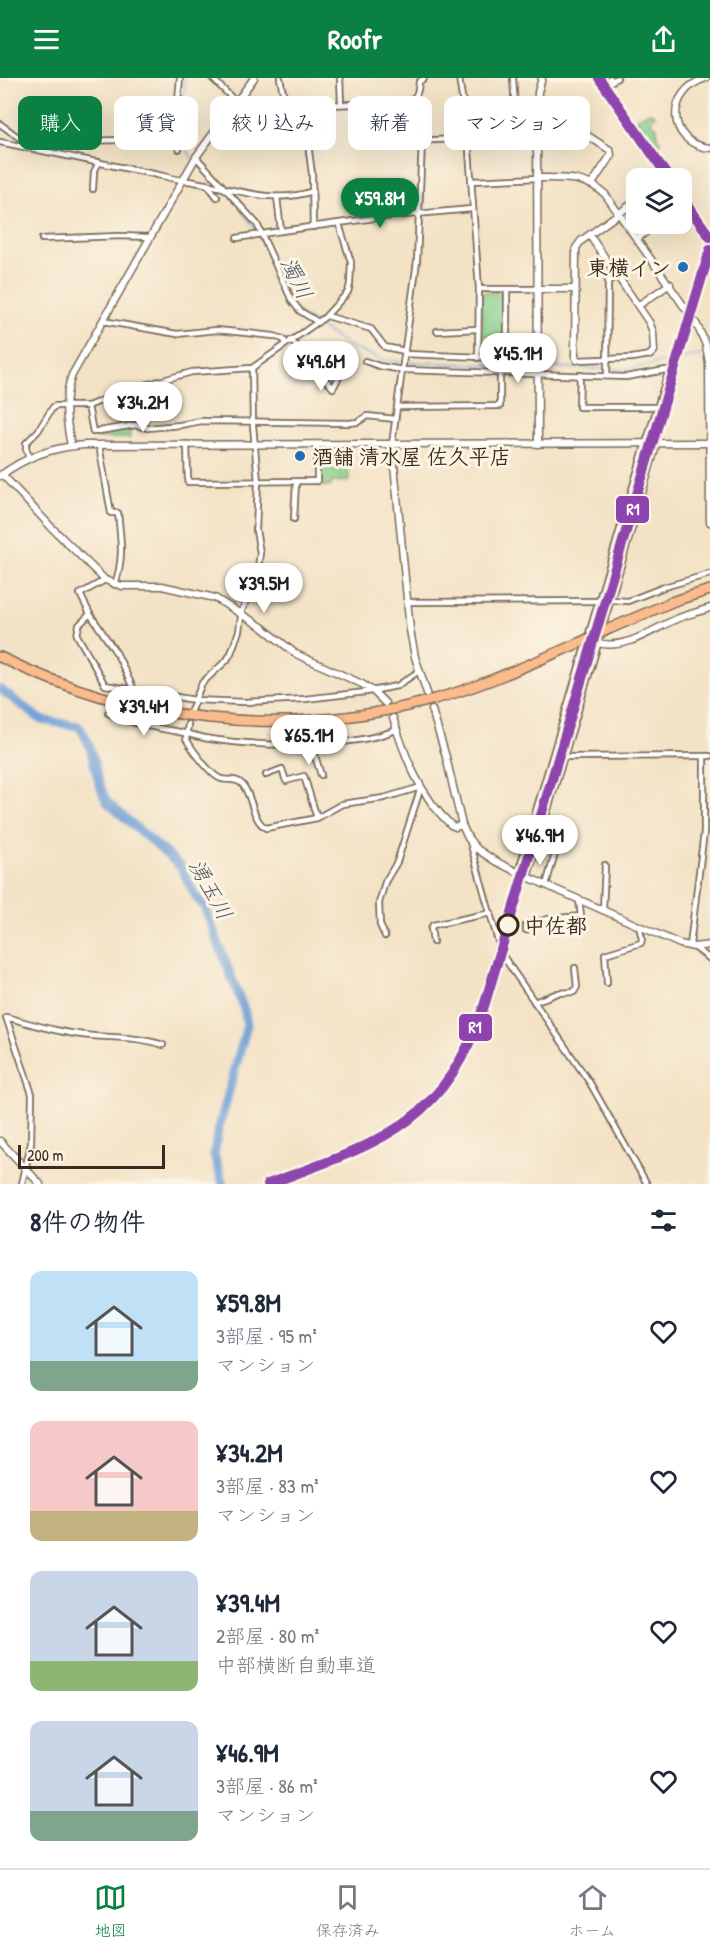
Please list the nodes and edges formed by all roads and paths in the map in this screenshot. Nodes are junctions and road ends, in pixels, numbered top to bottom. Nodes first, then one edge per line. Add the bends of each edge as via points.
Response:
1 (180, 78) edge
2 (212, 78) edge
3 (254, 78) edge
4 (280, 78) edge
5 (340, 78) edge
6 (459, 78) edge
7 (513, 78) edge
8 (542, 78) edge
9 (610, 78) edge
10 (617, 78) edge
11 (708, 78) edge
12 (414, 79) edge
13 (422, 79) edge
14 (179, 96) edge
15 (230, 96) edge
16 (240, 96) edge
17 (284, 96) edge
18 (416, 96) edge
19 (462, 96) edge
20 (514, 96) edge
21 (538, 96) edge
22 (336, 103) edge
23 (341, 103) junction
24 (348, 103) edge
25 (0, 124) edge
26 (18, 137) edge
27 (590, 137) edge
28 (210, 138) edge
29 (0, 142) edge
30 (18, 145) edge
31 (710, 148) edge
32 (43, 150) edge
33 (309, 150) edge
34 (422, 150) edge
35 (469, 150) edge
36 (537, 150) edge
37 (194, 160) junction
38 (99, 162) junction
39 (538, 178) junction
40 (471, 181) junction
41 (182, 182) junction
42 (592, 184) junction
43 (210, 185) junction
44 (224, 188) junction
45 (93, 189) dead end
46 (313, 191) junction
47 (218, 197) dead end
48 (277, 197) junction
49 (626, 207) edge
50 (472, 209) junction
51 (621, 213) junction
52 (419, 214) junction
53 (339, 224) junction
54 (313, 227) junction
55 (281, 231) junction
56 (643, 234) edge
57 (262, 235) junction
58 (590, 236) junction
59 (150, 237) junction
60 (237, 238) dead end
61 (638, 238) junction
62 (42, 240) dead end
63 (617, 276) junction
64 (670, 284) junction
65 (538, 288) junction
66 (479, 289) junction
67 (507, 289) junction
68 (575, 289) junction
69 (639, 305) junction
70 (327, 316) junction
71 (103, 321) junction
72 (317, 323) junction
73 (478, 329) junction
74 (437, 331) dead end
75 (707, 338) edge
76 (288, 342) junction
77 (404, 355) junction
78 (650, 355) joint
79 (478, 358) junction
80 (349, 359) dead end
81 (607, 359) junction
82 (577, 360) joint
83 (365, 361) dead end
84 (709, 362) edge
85 (252, 368) junction
86 (403, 369) junction
87 (537, 372) junction
88 (500, 373) junction
89 (580, 375) junction
90 (607, 375) junction
91 (65, 406) junction
92 (87, 406) junction
93 (397, 407) junction
94 (658, 407) junction
95 (395, 419) junction
96 (253, 422) junction
97 (93, 432) junction
98 (710, 443) edge
99 (187, 444) junction
100 (255, 444) junction
101 (317, 444) junction
102 (392, 444) junction
103 (538, 444) junction
104 (646, 444) junction
105 (657, 444) junction
106 (97, 445) junction
107 (71, 446) junction
108 (29, 458) junction
109 (1, 474) edge
110 (258, 482) junction
111 (296, 482) junction
112 (294, 519) dead end
113 (710, 522) edge
114 (710, 574) edge
115 (105, 580) junction
116 (116, 585) junction
117 (710, 590) edge
118 (612, 600) junction
119 (599, 601) junction
120 (407, 602) junction
121 (710, 608) edge
122 (90, 614) junction
123 (241, 614) junction
124 (598, 643) junction
125 (0, 657) edge
126 (419, 671) junction
127 (134, 690) junction
128 (373, 691) junction
129 (427, 693) dead end
130 (195, 700) junction
131 (385, 703) dead end
132 (191, 710) dead end
133 (432, 710) dead end
134 (111, 717) dead end
135 (393, 718) dead end
136 (189, 724) dead end
137 (396, 730) junction
138 (187, 734) junction
139 (311, 743) junction
140 (707, 756) edge
141 (564, 757) junction
142 (268, 772) dead end
143 (318, 772) dead end
144 (421, 787) junction
145 (317, 818) junction
146 (462, 825) junction
147 (470, 842) junction
148 (538, 845) junction
149 (605, 865) dead end
150 (518, 872) junction
151 (528, 876) junction
152 (546, 885) junction
153 (579, 900) junction
154 (603, 910) junction
155 (491, 913) junction
156 (525, 918) dead end
157 (639, 926) junction
158 (386, 936) dead end
159 (433, 942) dead end
160 (710, 945) edge
161 (692, 946) junction
162 (710, 959) edge
163 (577, 972) dead end
164 (607, 983) dead end
165 (534, 1002) junction
166 (163, 1045) dead end
167 (0, 1141) edge
168 (26, 1167) junction
169 (22, 1184) edge
170 (40, 1184) edge
171 (647, 1184) edge

1 - 14 street
2 - 15 street
3 - 16 street
4 - 17 street
5 - 23 street
6 - 19 street
7 - 20 street
8 - 21 street
9 - 10 street
11 - 31 street via 690,84 684,91 676,119 690,141
12 - 13 street
13 - 18 street
22 - 23 street
23 - 24 street
25 - 26 street
27 - 42 street via 610,150 611,155
28 - 37 street
29 - 30 street
32 - 38 street
33 - 46 street
34 - 52 street
35 - 40 street
36 - 39 street
37 - 41 street
37 - 44 street
38 - 41 street
38 - 45 street
39 - 40 street
39 - 42 street via 571,178
39 - 65 street
40 - 50 street
41 - 43 street
41 - 59 street
42 - 51 street
43 - 44 street
43 - 47 street
44 - 48 street
44 - 57 street via 254,219
46 - 48 street
46 - 54 street
48 - 55 street
49 - 51 street
50 - 52 street
50 - 66 street
51 - 58 street
51 - 61 street
52 - 53 street
52 - 77 street
53 - 54 street
53 - 70 street via 351,262 350,284 348,292
54 - 55 street
55 - 57 street
56 - 61 street
57 - 60 street
57 - 72 street via 292,301
58 - 63 street
58 - 68 street via 576,248
59 - 62 street
59 - 71 street
61 - 64 street
63 - 69 street
63 - 81 street via 608,280
64 - 69 street
64 - 75 street
65 - 67 street
65 - 68 street
65 - 87 street
66 - 67 street
66 - 73 street
67 - 79 street via 507,358
68 - 82 street
69 - 78 street via 653,332 654,351
70 - 72 street
70 - 77 street via 368,327 385,347
71 - 76 street via 177,334 217,330 274,336
71 - 91 street via 72,375
72 - 76 street
73 - 74 street
73 - 79 street
75 - 84 street
76 - 80 street via 333,388
76 - 85 street
77 - 79 street
77 - 86 street
78 - 81 street
81 - 82 street
81 - 90 street
83 - 86 street
84 - 98 street
85 - 92 street via 192,372
85 - 96 street
86 - 88 street
86 - 93 street
87 - 88 street
87 - 89 street
87 - 103 street
88 - 93 street via 500,406
89 - 90 street
89 - 94 street via 579,407
90 - 94 street via 634,376 666,370
91 - 92 street
91 - 107 street
91 - 108 street via 53,407 26,443
92 - 97 street
93 - 95 street
94 - 104 street
95 - 96 street via 367,416 349,423
95 - 102 street
96 - 97 street via 201,421 148,428 135,425
96 - 100 street
97 - 106 street
98 - 105 street
98 - 113 street
99 - 100 street
99 - 106 street
99 - 110 street via 188,482
100 - 101 street
100 - 110 street
101 - 102 street
101 - 111 street via 317,481
102 - 103 street
102 - 120 street
103 - 104 street
104 - 105 street
104 - 119 street
105 - 118 street
106 - 107 street
106 - 116 street via 111,513 118,513 122,556
107 - 108 street
108 - 109 street
109 - 115 street
110 - 111 street
110 - 123 street via 255,530 260,561 256,582
111 - 112 street
114 - 118 street via 628,602
115 - 116 street
115 - 122 street via 80,594
116 - 123 street via 162,586 199,594 215,598
117 - 125 highway, bridge via 674,601 503,676 424,702 341,718 285,722 197,718 146,709 77,690
118 - 124 street
119 - 120 street
119 - 150 street
120 - 126 street
121 - 124 street via 628,641 612,646
122 - 127 street via 117,654
122 - 127 street via 79,625 77,635 105,685
123 - 128 street via 304,659
123 - 130 street via 231,653 202,683
124 - 141 street
126 - 128 street via 397,686
126 - 129 street
127 - 130 street
128 - 130 street via 295,700
128 - 131 street
130 - 132 street
133 - 146 street
134 - 138 street
135 - 137 street
136 - 138 street
137 - 139 street via 359,740
137 - 144 street
138 - 139 street via 212,740
138 - 145 street via 188,742 212,772 242,784 263,826
139 - 143 street
140 - 141 street
140 - 161 street
141 - 148 street
142 - 145 street via 282,770 286,781 304,776
144 - 145 street via 342,804
144 - 146 street via 453,827
144 - 158 street via 379,903 380,925
146 - 147 street
147 - 150 street via 486,856
147 - 155 street
148 - 151 street
148 - 152 street via 556,850
149 - 154 street
150 - 151 street
151 - 152 street
152 - 153 street
153 - 154 street
153 - 156 street via 581,916 548,919 526,928
154 - 157 street
155 - 159 street via 433,925
155 - 165 street via 505,958
157 - 161 street
157 - 164 street via 641,943 605,954
160 - 161 street
161 - 162 street
163 - 165 street via 574,992
165 - 171 street via 590,1083
166 - 168 street via 62,1032 6,1017 32,1094 31,1143
167 - 168 street
168 - 169 street
168 - 170 street

